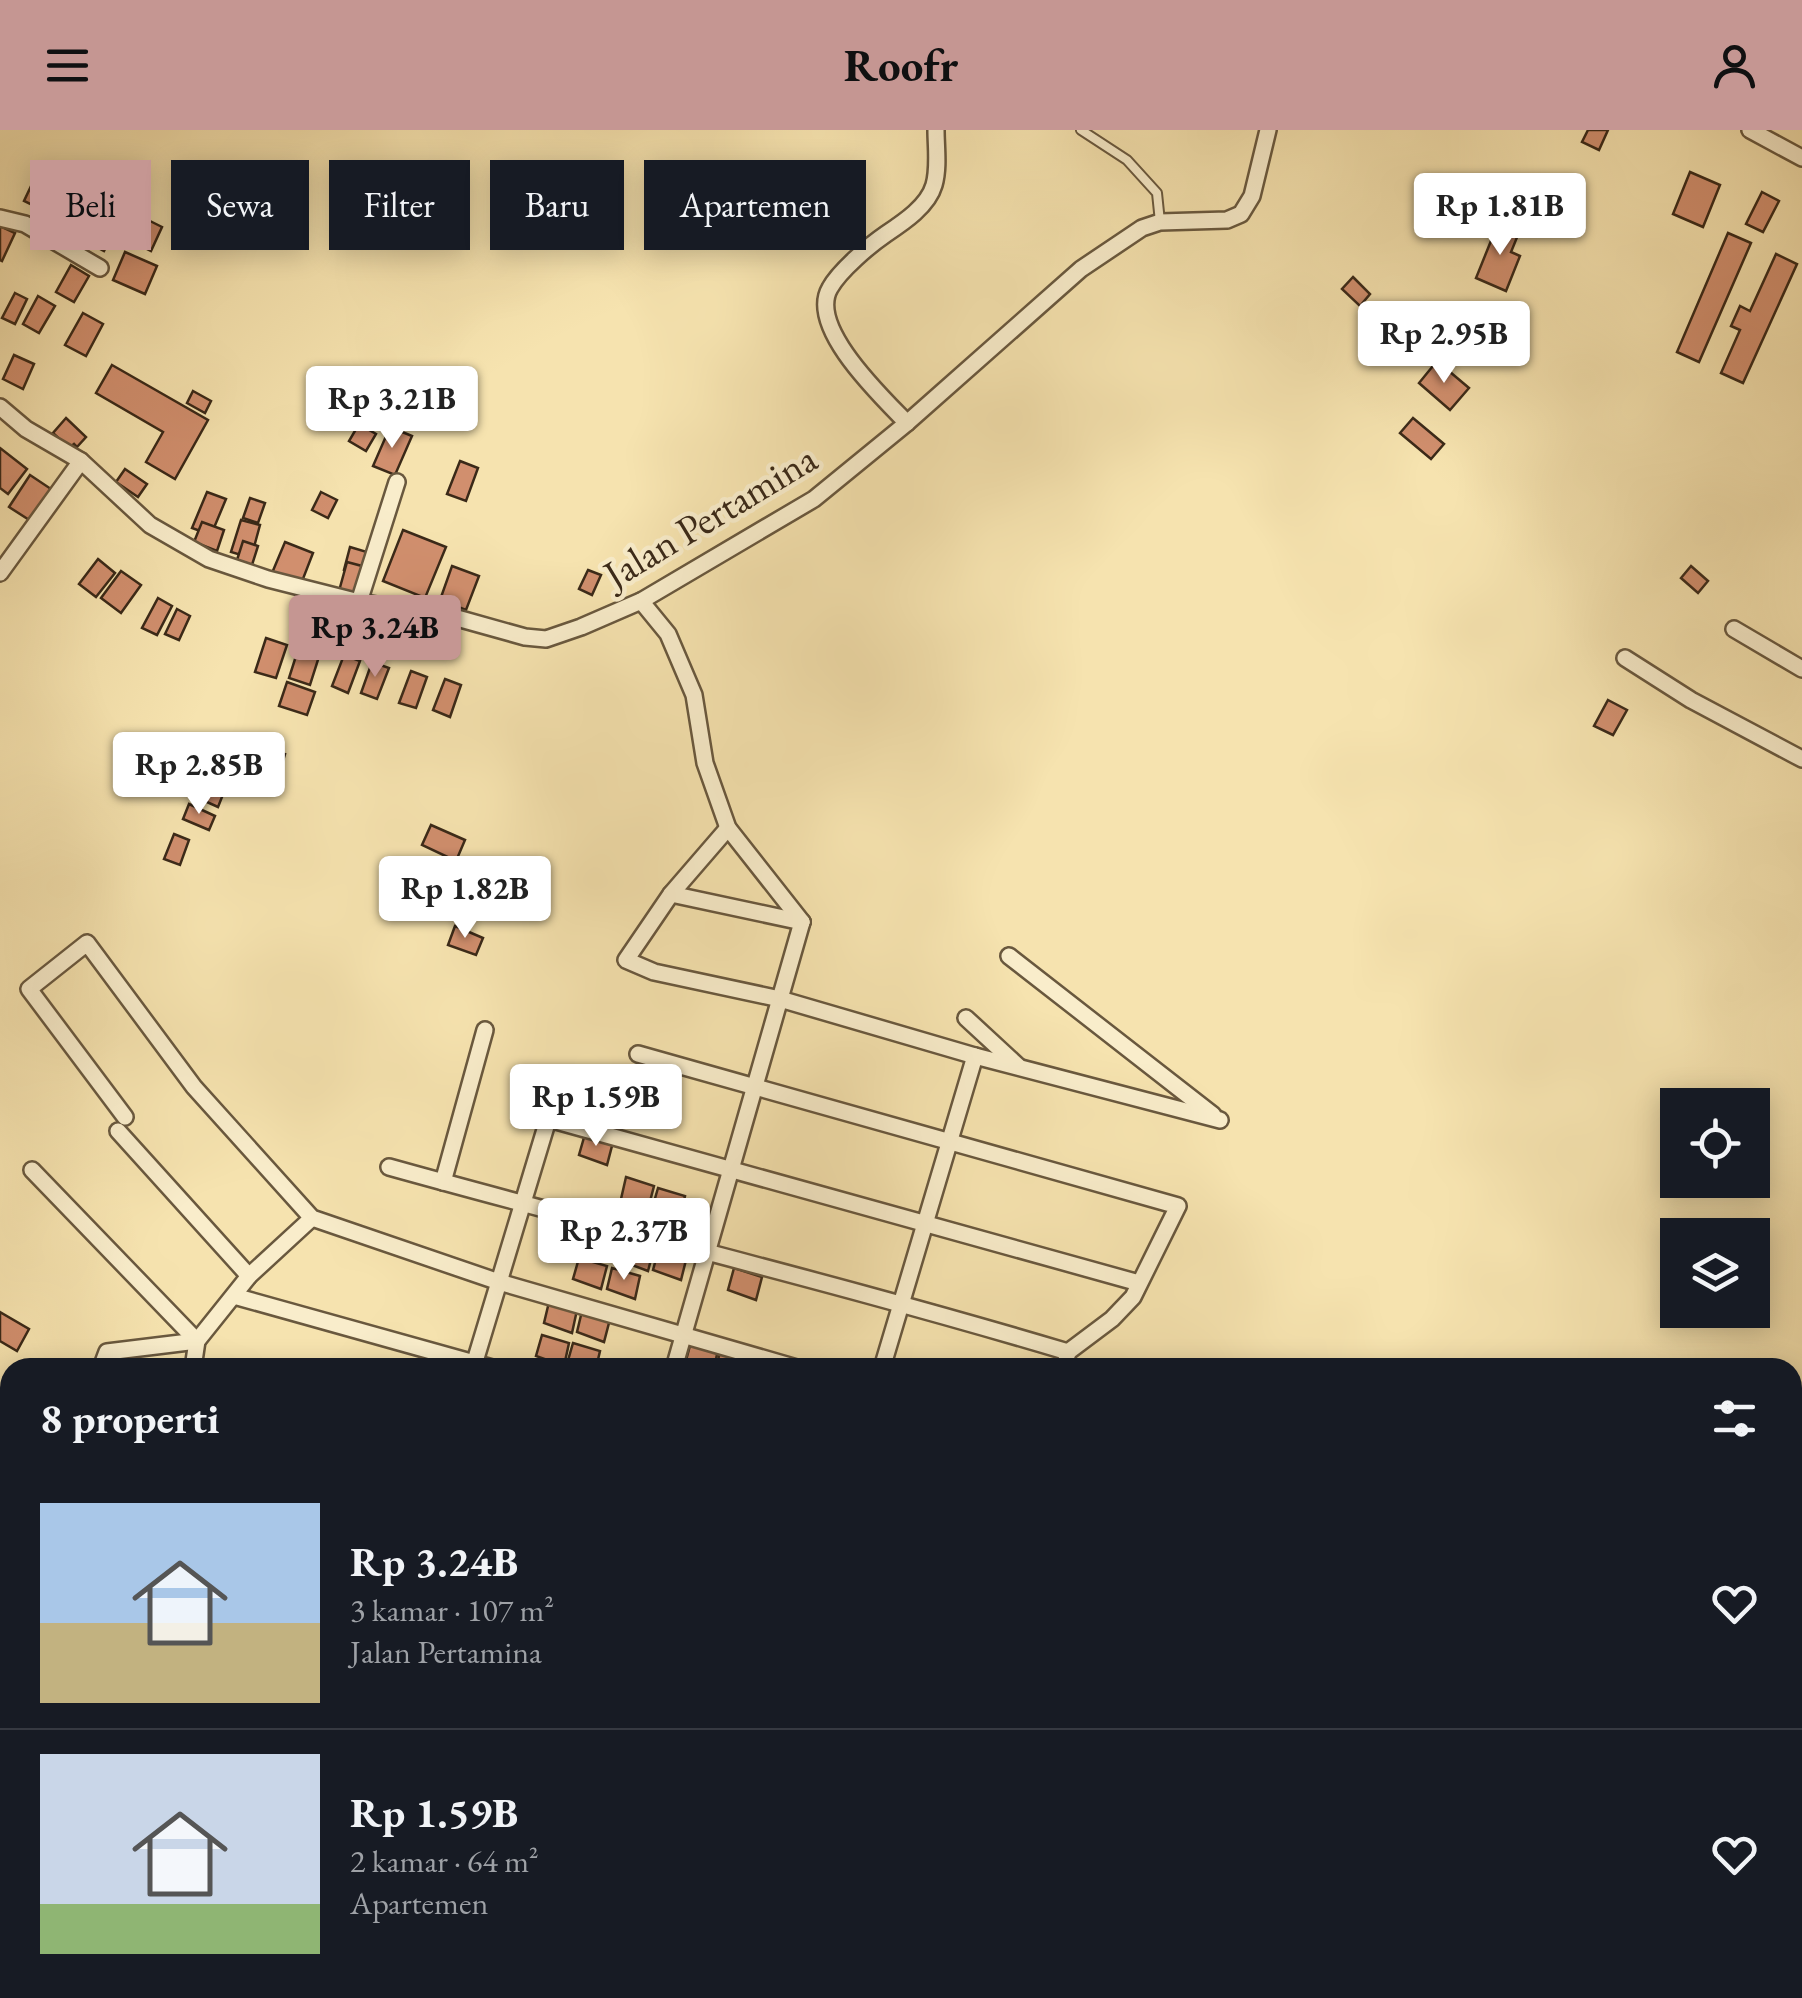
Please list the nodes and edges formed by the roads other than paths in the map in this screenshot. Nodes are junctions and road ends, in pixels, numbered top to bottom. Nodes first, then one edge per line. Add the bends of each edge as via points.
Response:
1 (936, 130) edge
2 (1081, 130) edge
3 (1268, 130) edge
4 (1750, 130) edge
5 (1802, 158) edge
6 (0, 218) edge
7 (1160, 222) junction
8 (100, 268) dead end
9 (0, 407) edge
10 (908, 423) junction
11 (81, 460) junction
12 (397, 482) dead end
13 (0, 573) edge
14 (641, 601) junction
15 (359, 602) junction
16 (1734, 629) dead end
17 (1625, 658) dead end
18 (1802, 669) edge
19 (1802, 759) edge
20 (728, 828) junction
21 (671, 894) junction
22 (802, 922) junction
23 (1009, 956) dead end
24 (780, 999) junction
25 (966, 1018) dead end
26 (484, 1030) dead end
27 (638, 1054) dead end
28 (975, 1056) junction
29 (1021, 1068) junction
30 (560, 1080) dead end
31 (754, 1088) junction
32 (549, 1119) junction
33 (952, 1140) junction
34 (389, 1166) dead end
35 (731, 1169) junction
36 (32, 1170) dead end
37 (443, 1182) junction
38 (522, 1206) junction
39 (312, 1218) junction
40 (927, 1225) junction
41 (707, 1253) junction
42 (250, 1276) junction
43 (500, 1282) junction
44 (1139, 1284) junction
45 (234, 1296) junction
46 (902, 1302) junction
47 (684, 1337) junction
48 (197, 1341) junction
49 (105, 1358) edge
50 (195, 1358) edge
51 (450, 1358) edge
52 (476, 1358) edge
53 (677, 1358) edge
54 (761, 1358) edge
55 (885, 1358) edge
56 (1060, 1358) edge
57 (1068, 1358) edge

1 - 10 street via 934,188 913,215 871,244 829,288 826,304 856,370
2 - 7 lane via 1127,160 1157,193
3 - 7 street, Jalan Pertamina via 1241,214
4 - 5 street
6 - 8 street via 24,224
7 - 10 street, Jalan Pertamina via 1082,268
9 - 11 street, Jalan Pertamina
10 - 14 street, Jalan Pertamina via 814,499
11 - 13 street
11 - 15 street, Jalan Pertamina via 150,525 209,559
12 - 15 street
14 - 15 street, Jalan Pertamina via 546,638
14 - 20 street via 668,634 694,695 705,764
16 - 18 street
17 - 19 street
20 - 21 street
20 - 22 street
21 - 22 street
21 - 24 street via 626,960
22 - 24 street
23 - 29 street via 1220,1120
24 - 28 street
24 - 31 street
25 - 29 street
26 - 37 street
27 - 31 street
28 - 29 street
28 - 33 street
30 - 32 street
31 - 33 street
31 - 35 street
32 - 35 street
32 - 38 street
33 - 40 street
33 - 44 street via 1178,1206
34 - 37 street
35 - 40 street
35 - 41 street
36 - 48 street
37 - 38 street
38 - 41 street
38 - 43 street
39 - 42 street
39 - 42 street via 194,1088 87,943 29,989 122,1124
39 - 43 street
40 - 44 street
40 - 46 street
41 - 46 street
41 - 47 street
42 - 45 street
43 - 47 street
43 - 52 street
44 - 57 street
45 - 48 street
45 - 51 street
46 - 55 street
46 - 56 street
47 - 53 street
47 - 54 street
48 - 49 street via 107,1352
48 - 50 street

